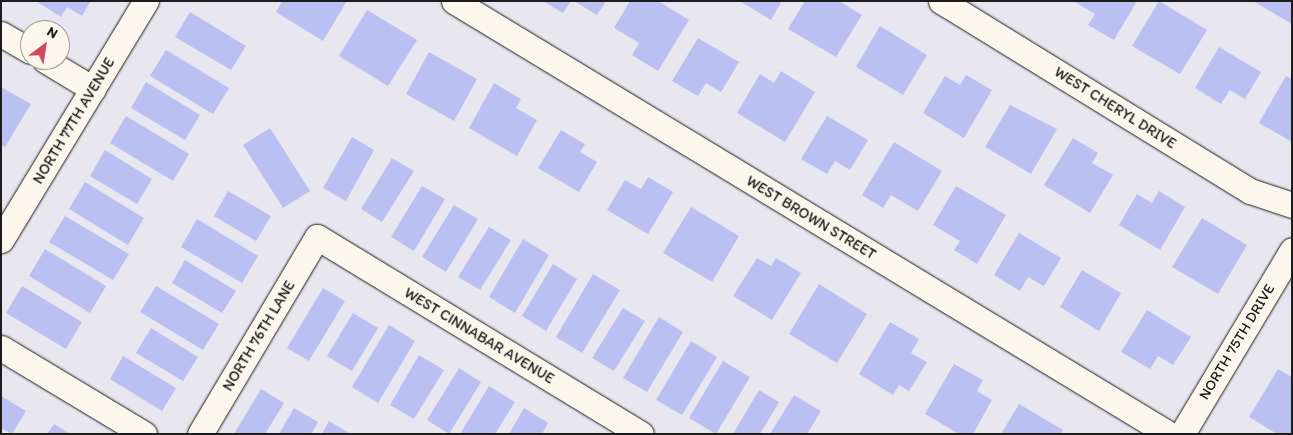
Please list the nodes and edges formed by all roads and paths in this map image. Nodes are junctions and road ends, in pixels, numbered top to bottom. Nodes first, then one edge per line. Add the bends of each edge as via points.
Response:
1 (146, 1) edge
2 (454, 1) edge
3 (941, 1) edge
4 (1, 34) edge
5 (20, 45) edge
6 (62, 70) edge
7 (93, 89) junction
8 (1292, 205) edge
9 (317, 237) joint
10 (1, 240) edge
11 (1292, 250) edge
12 (1, 348) edge
13 (144, 434) edge
14 (200, 434) edge
15 (641, 434) edge
16 (1169, 434) edge
17 (1182, 434) edge

1 - 7 street, NORTH 77TH AVENUE
2 - 16 street, WEST BROWN STREET
3 - 8 street, WEST CHERYL DRIVE via 1250,191
4 - 5 street
6 - 7 street
7 - 10 street, NORTH 77TH AVENUE
9 - 14 street, NORTH 76TH LANE
9 - 15 street, WEST CINNABAR AVENUE
11 - 17 street, NORTH 75TH DRIVE
12 - 13 street

